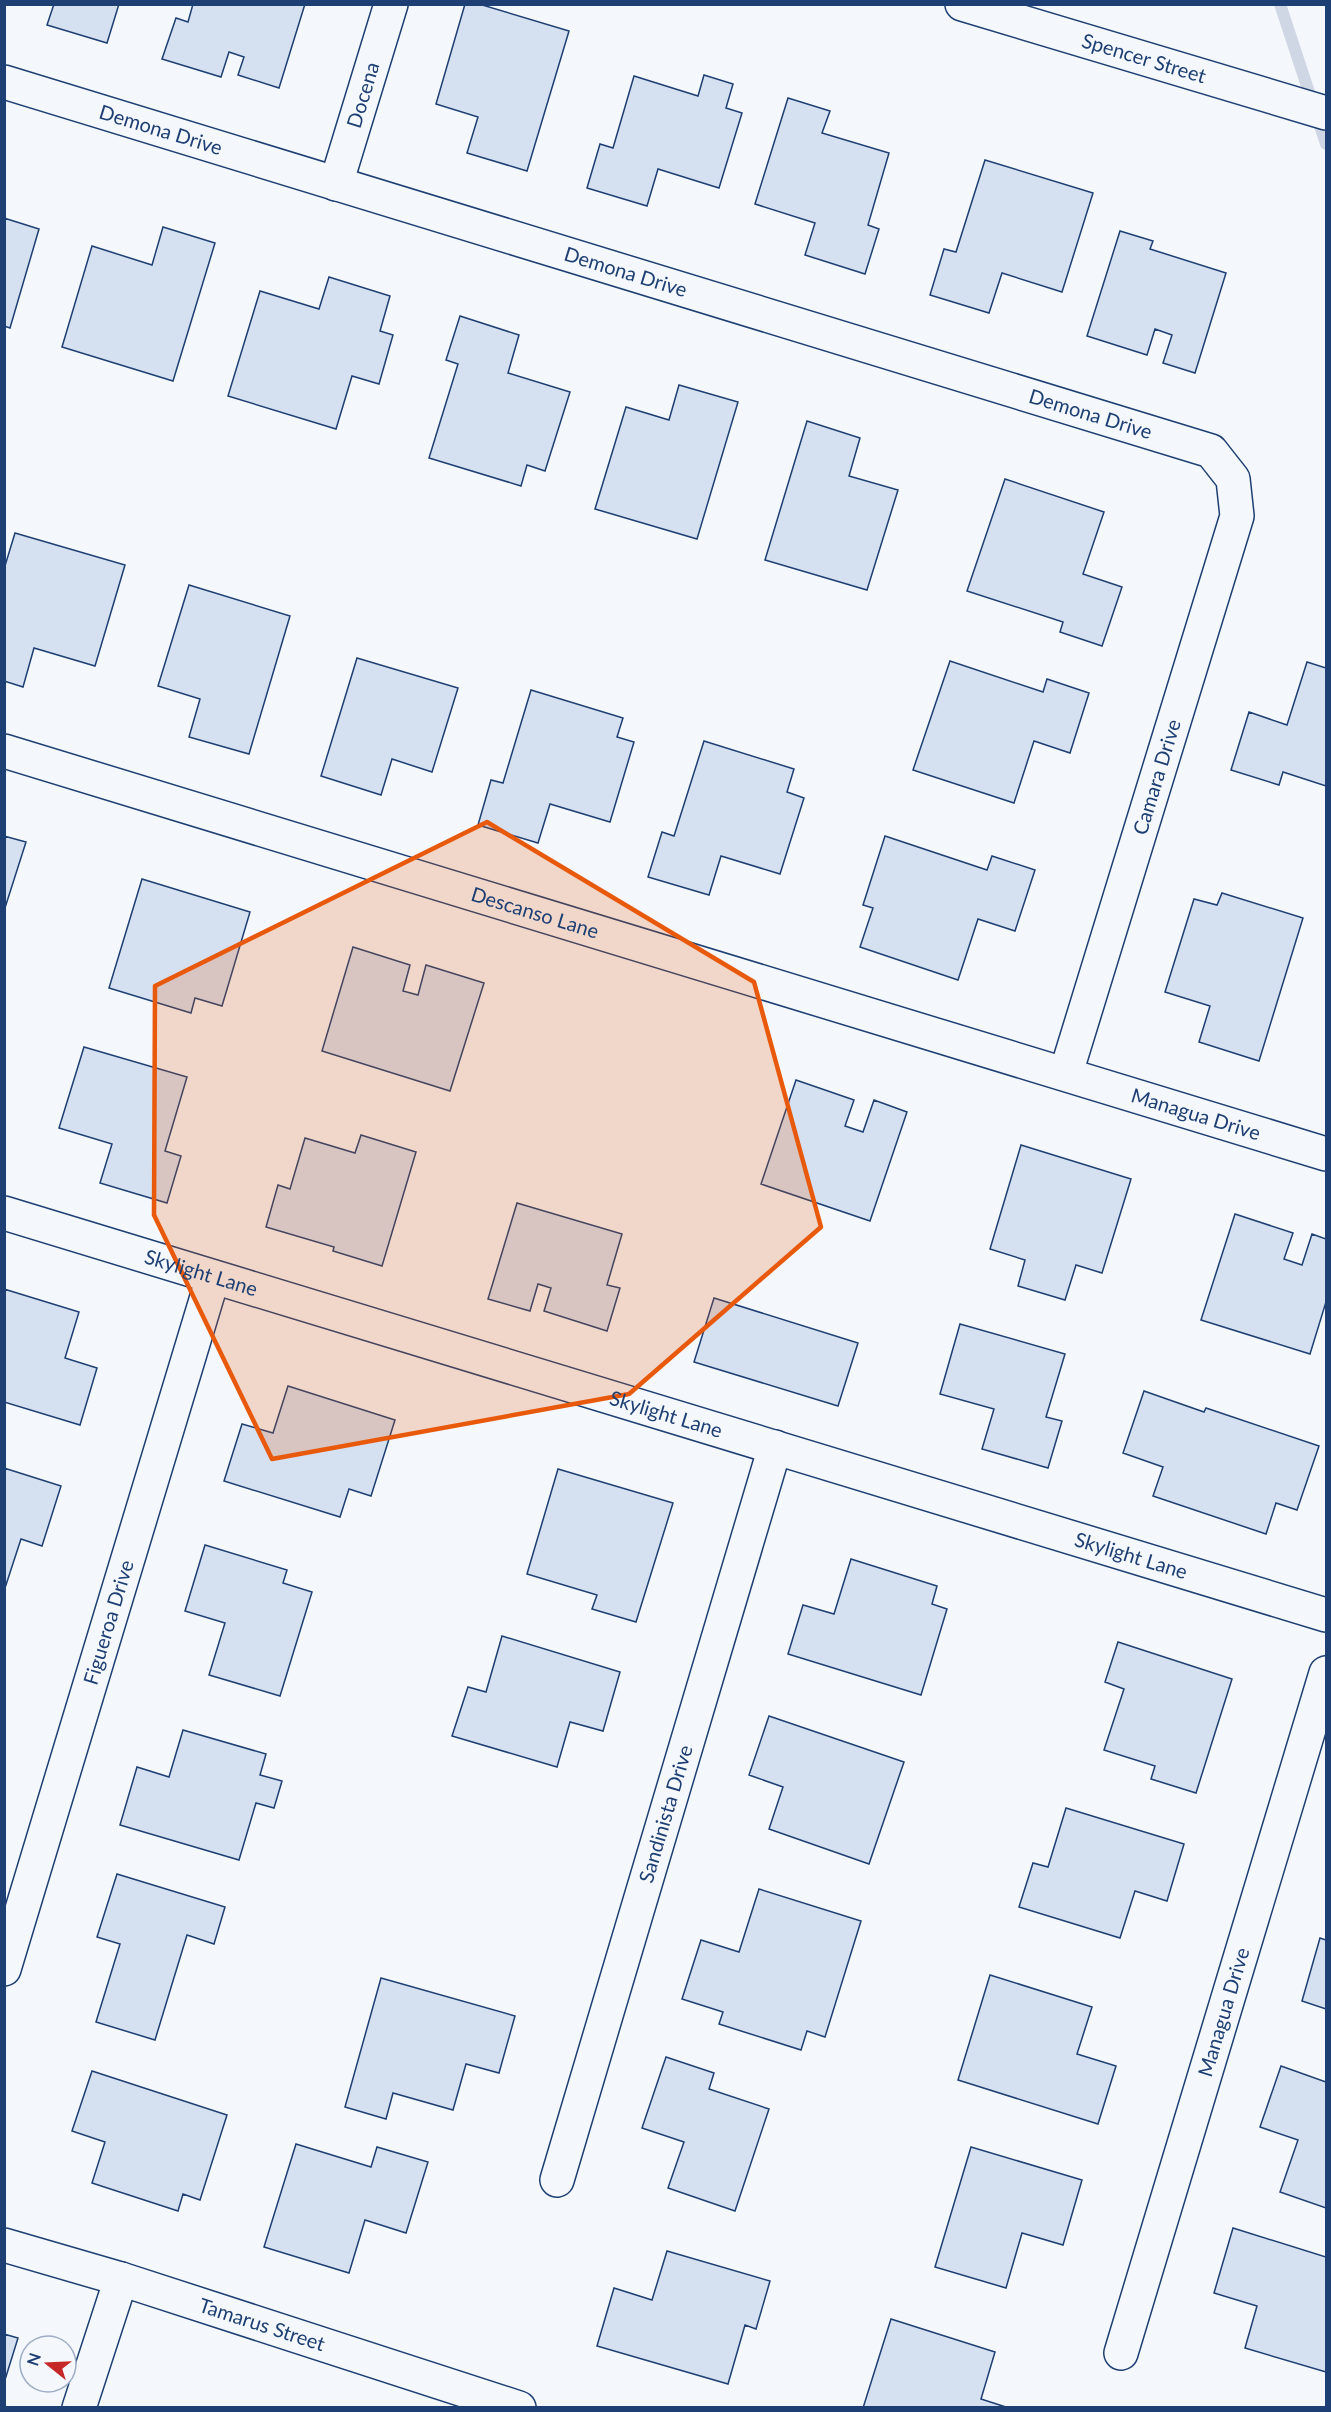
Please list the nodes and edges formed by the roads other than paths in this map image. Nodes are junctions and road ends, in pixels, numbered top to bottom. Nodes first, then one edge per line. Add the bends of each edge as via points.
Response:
1 (391, 4) edge
2 (962, 4) edge
3 (4, 82) edge
4 (1326, 113) edge
5 (336, 184) junction
6 (1233, 479) joint
7 (4, 751) edge
8 (1066, 1073) junction
9 (1326, 1154) edge
10 (4, 1213) edge
11 (213, 1276) junction
12 (775, 1447) junction
13 (1326, 1615) edge
14 (1326, 1672) edge
15 (4, 1969) edge
16 (557, 2180) dead end
17 (4, 2245) edge
18 (121, 2279) junction
19 (1121, 2353) dead end
20 (79, 2408) edge
21 (519, 2408) edge

1 - 5 street, Docena
2 - 4 street, Spencer Street
3 - 5 street, Demona Drive
5 - 6 street, Demona Drive via 1211,451
6 - 8 street, Camara Drive via 1237,516
7 - 8 street, Descanso Lane
8 - 9 street, Managua Drive
10 - 11 street, Skylight Lane
11 - 12 street, Skylight Lane
11 - 15 street, Figueroa Drive
12 - 13 street, Skylight Lane
12 - 16 street, Sandinista Drive
14 - 19 street, Managua Drive
17 - 18 street, Tamarus Street
18 - 20 street
18 - 21 street, Tamarus Street

